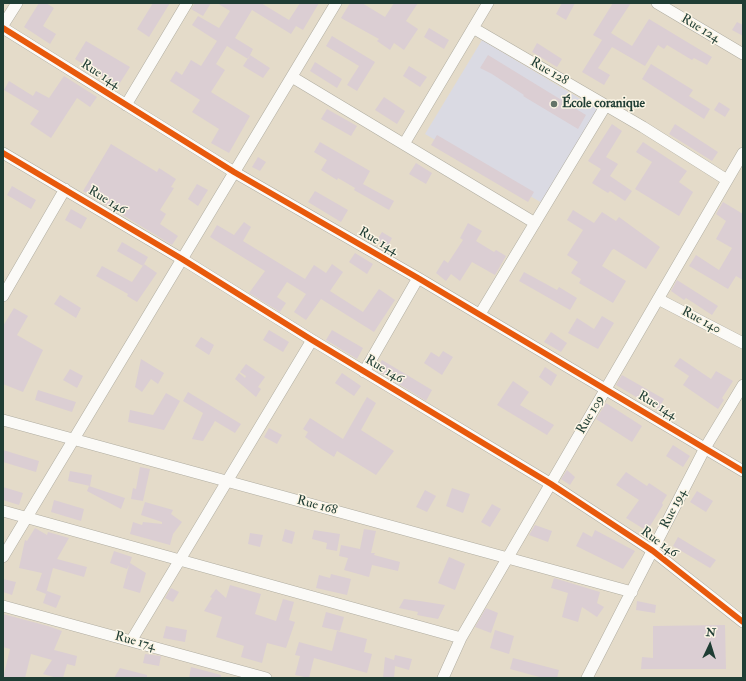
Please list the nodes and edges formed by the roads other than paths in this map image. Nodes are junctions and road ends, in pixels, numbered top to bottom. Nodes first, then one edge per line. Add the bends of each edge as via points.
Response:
1 (17, 3) edge
2 (186, 3) edge
3 (336, 3) edge
4 (488, 3) edge
5 (657, 3) edge
6 (3, 25) edge
7 (3, 28) edge
8 (473, 28) junction
9 (743, 54) edge
10 (292, 77) junction
11 (126, 105) junction
12 (606, 105) junction
13 (404, 144) junction
14 (3, 153) edge
15 (743, 153) edge
16 (234, 172) junction
17 (728, 180) junction
18 (65, 189) junction
19 (535, 223) junction
20 (182, 259) junction
21 (418, 278) junction
22 (3, 296) edge
23 (658, 299) junction
24 (480, 314) junction
25 (312, 340) junction
26 (743, 343) edge
27 (364, 372) junction
28 (743, 385) edge
29 (606, 389) junction
30 (3, 420) edge
31 (74, 440) junction
32 (705, 448) junction
33 (743, 471) edge
34 (227, 481) junction
35 (551, 484) junction
36 (3, 511) edge
37 (27, 517) junction
38 (653, 551) junction
39 (3, 557) edge
40 (507, 558) junction
41 (180, 560) junction
42 (632, 592) junction
43 (3, 606) edge
44 (743, 622) edge
45 (461, 638) junction
46 (131, 641) junction
47 (266, 678) edge
48 (443, 678) edge
49 (587, 678) edge

1 - 6 street
2 - 11 street
3 - 10 street
4 - 8 street
5 - 9 street, Rue 124
7 - 11 street, Rue 144
8 - 12 street, Rue 128
8 - 13 street
10 - 13 street
10 - 16 street
11 - 16 street, Rue 144
12 - 17 street, Rue 128
12 - 19 street
13 - 19 street
14 - 18 street, Rue 146
15 - 17 street, Rue 109
16 - 20 street
16 - 21 street, Rue 144
17 - 23 street, Rue 109
18 - 20 street, Rue 146
18 - 22 street
19 - 24 street
20 - 25 street, Rue 146
20 - 31 street
21 - 24 street, Rue 144
21 - 27 street
23 - 26 street, Rue 140
23 - 29 street, Rue 109
24 - 29 street, Rue 144
25 - 27 street, Rue 146
25 - 34 street
27 - 35 street, Rue 146
28 - 32 street, Rue 194
29 - 32 street, Rue 144
29 - 35 street, Rue 109
30 - 31 street, Rue 168
31 - 34 street, Rue 168
31 - 37 street
32 - 33 street, Rue 144
32 - 38 street, Rue 194
34 - 40 street, Rue 168
34 - 41 street
35 - 38 street, Rue 146
35 - 40 street, Rue 109
36 - 37 street
37 - 39 street
37 - 41 street
38 - 42 street, Rue 194
38 - 44 street, Rue 146
40 - 42 street, Rue 168
40 - 45 street, Rue 109
41 - 45 street
41 - 46 street
42 - 49 street, Rue 194
43 - 46 street, Rue 174
45 - 48 street, Rue 109
46 - 47 street, Rue 174

